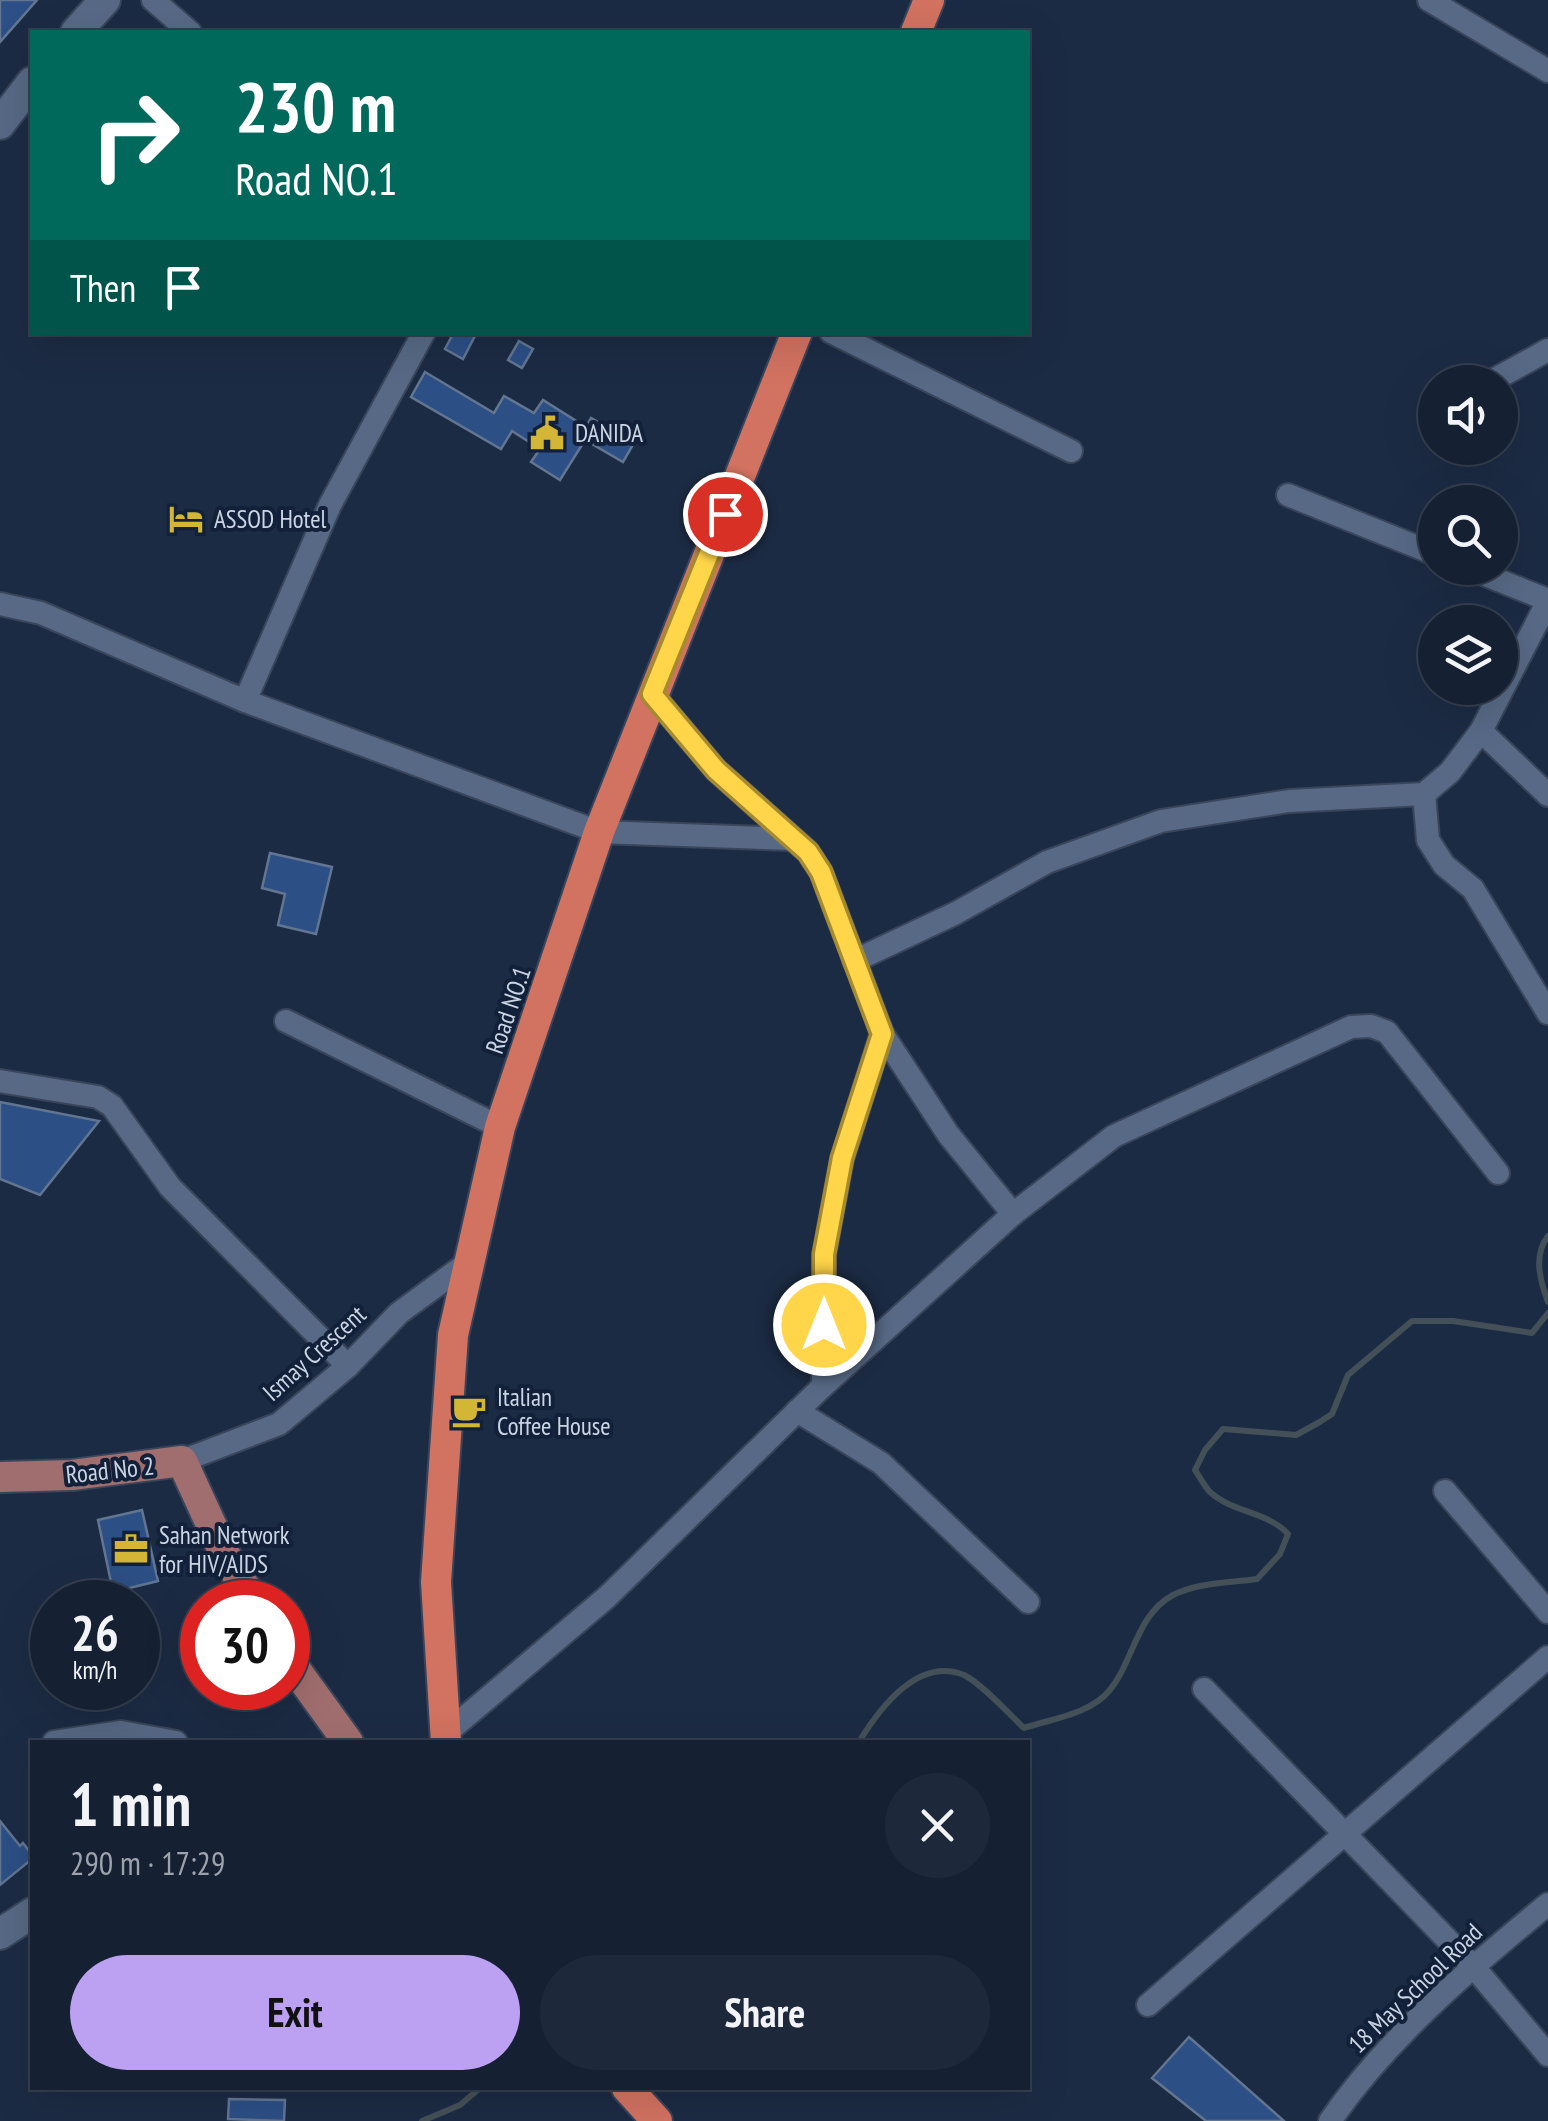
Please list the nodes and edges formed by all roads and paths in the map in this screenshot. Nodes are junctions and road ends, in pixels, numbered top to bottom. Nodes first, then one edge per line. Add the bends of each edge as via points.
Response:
1 (105, 0) edge
2 (154, 0) edge
3 (930, 0) edge
4 (1429, 0) edge
5 (78, 30) edge
6 (188, 30) edge
7 (917, 30) edge
8 (1548, 71) edge
9 (30, 85) edge
10 (0, 124) edge
11 (422, 335) edge
12 (796, 335) edge
13 (837, 335) edge
14 (1548, 350) edge
15 (1518, 367) edge
16 (1071, 451) dead end
17 (1288, 495) dead end
18 (1418, 547) edge
19 (1510, 585) edge
20 (1548, 600) edge
21 (0, 604) edge
22 (652, 694) junction
23 (245, 702) junction
24 (1481, 731) junction
25 (1424, 794) junction
26 (1548, 794) edge
27 (599, 832) junction
28 (792, 839) junction
29 (854, 960) junction
30 (1548, 1012) edge
31 (286, 1021) dead end
32 (882, 1034) junction
33 (0, 1080) edge
34 (500, 1127) junction
35 (1498, 1172) dead end
36 (1013, 1214) junction
37 (470, 1262) junction
38 (348, 1366) junction
39 (823, 1386) junction
40 (797, 1411) junction
41 (182, 1462) junction
42 (0, 1476) edge
43 (1444, 1491) dead end
44 (240, 1580) edge
45 (1028, 1602) dead end
46 (1548, 1612) edge
47 (1548, 1657) edge
48 (1204, 1689) dead end
49 (310, 1691) edge
50 (68, 1740) edge
51 (165, 1740) edge
52 (344, 1740) edge
53 (442, 1740) edge
54 (1344, 1832) junction
55 (1548, 1904) edge
56 (30, 1914) edge
57 (0, 1934) edge
58 (1472, 1966) junction
59 (1148, 2005) dead end
60 (1548, 2055) edge
61 (629, 2090) edge
62 (657, 2121) edge
63 (1330, 2121) edge

1 - 5 main road
2 - 6 street
3 - 7 highway
4 - 8 street
9 - 10 main road
11 - 23 street via 330,506
12 - 22 highway, Road NO.1
13 - 16 street
14 - 15 street
17 - 18 street
19 - 20 street
20 - 24 street
21 - 23 street via 41,612
22 - 27 highway, Road NO.1
22 - 28 street via 716,770
23 - 27 street
24 - 25 street
24 - 26 street
25 - 29 street via 1289,801 1161,822 1048,862
25 - 30 street via 1428,840 1444,865 1473,889
27 - 28 street
27 - 34 highway, Road NO.1
28 - 29 street via 821,872
29 - 32 street
31 - 34 street
32 - 36 street via 948,1134
32 - 39 street via 842,1158 824,1254
33 - 38 street via 98,1097 112,1106 170,1188
34 - 37 highway, Road NO.1
35 - 36 street via 1387,1032 1352,1027 1114,1136
36 - 39 street
37 - 38 street, Ismay Crescent via 398,1313
37 - 53 highway, Road NO.1 via 453,1335 436,1582
38 - 41 street, Ismay Crescent via 279,1424
39 - 40 street
40 - 45 street via 881,1463
40 - 53 street via 606,1597
41 - 42 main road, Road No 2
41 - 44 main road, Road No 2
43 - 46 street
47 - 54 street
48 - 54 street
49 - 52 main road
50 - 51 street via 122,1732
54 - 58 street
54 - 59 street
55 - 58 street, 18 May School Road
56 - 57 main road
58 - 60 street
58 - 63 street, 18 May School Road via 1355,2084
61 - 62 highway

